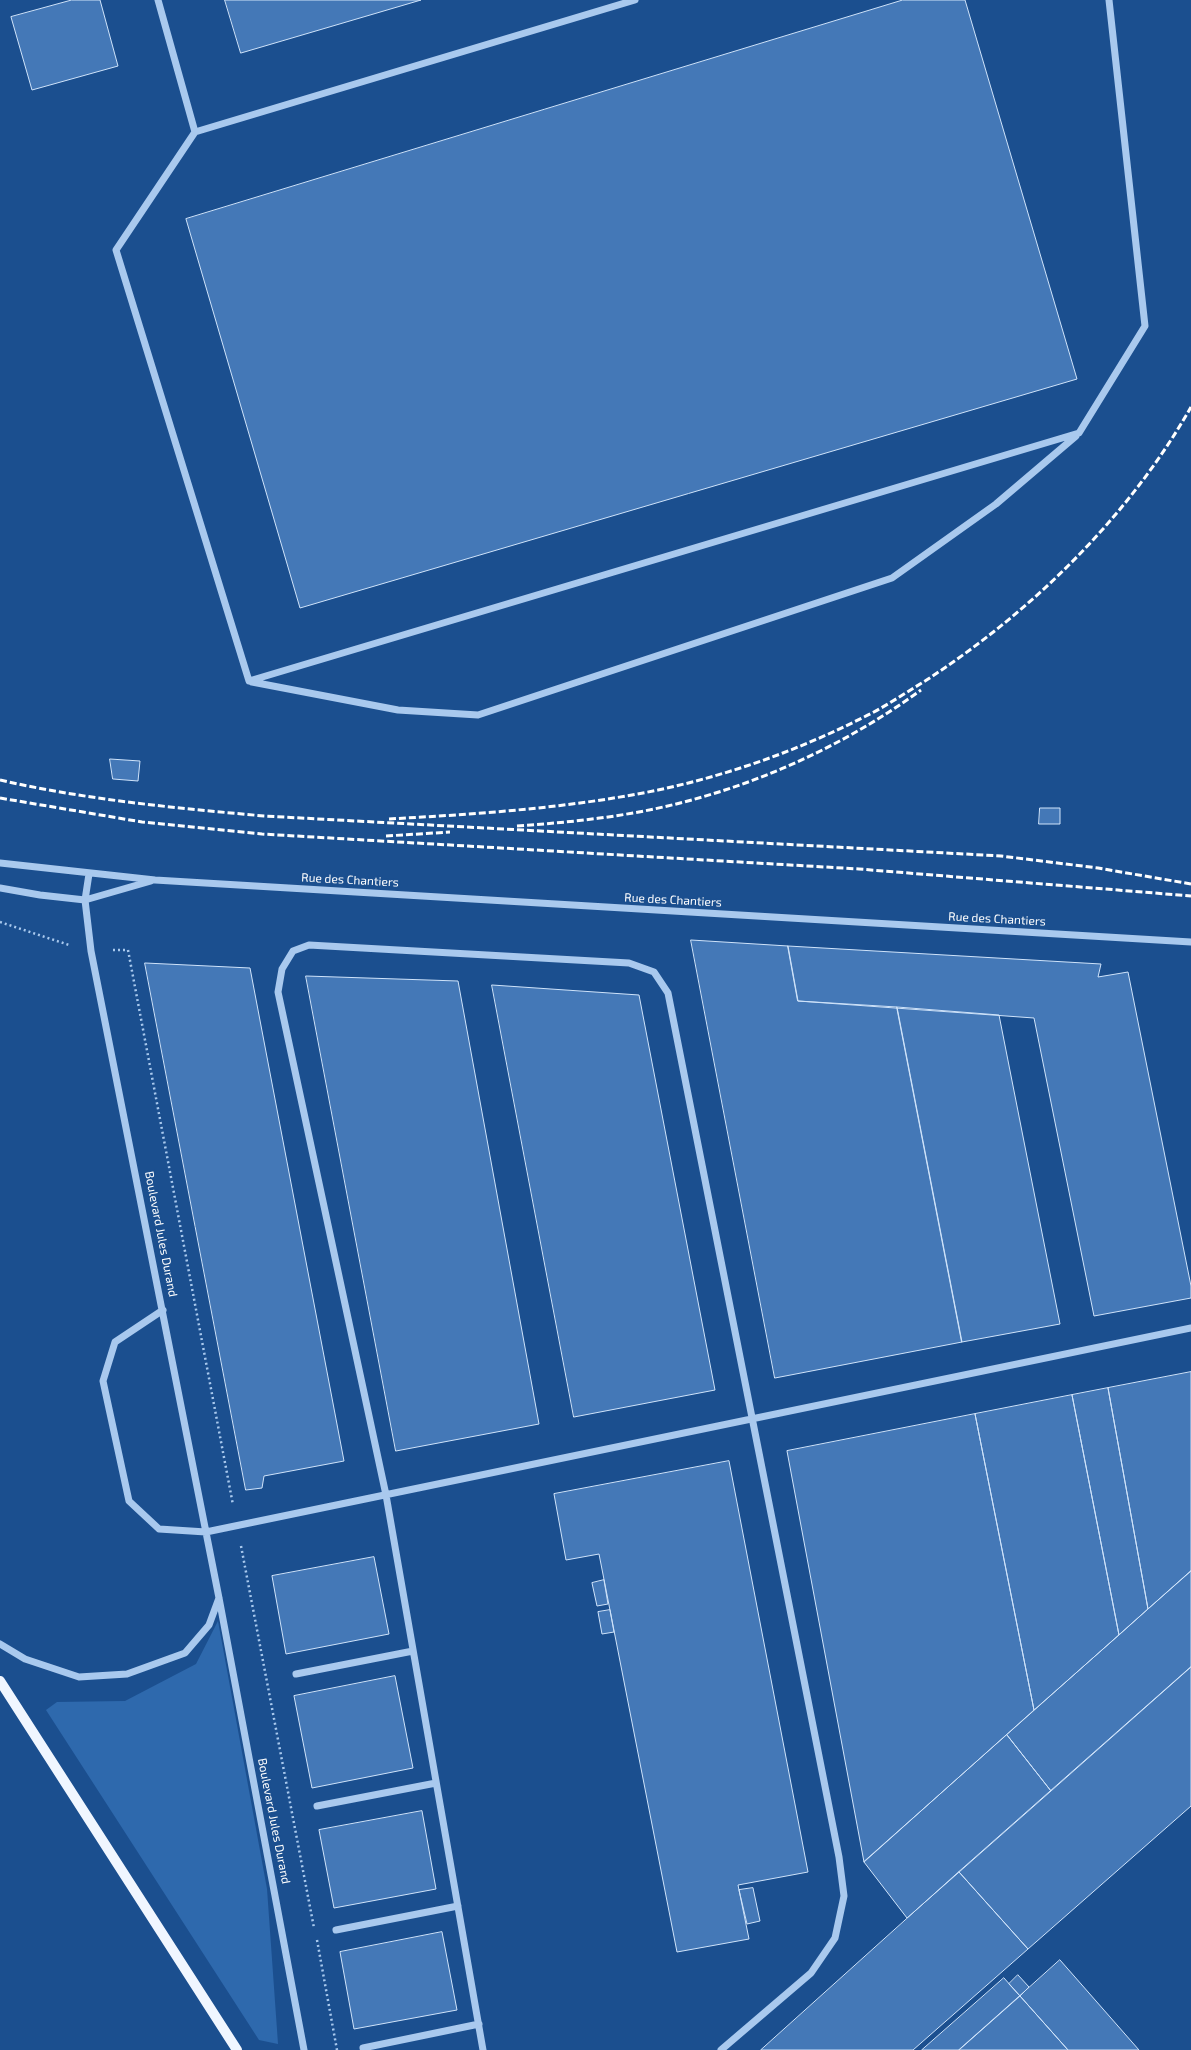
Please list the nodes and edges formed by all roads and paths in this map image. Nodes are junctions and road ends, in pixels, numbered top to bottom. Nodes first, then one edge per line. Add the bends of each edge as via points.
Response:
1 (158, 0) edge
2 (635, 0) edge
3 (1109, 0) edge
4 (195, 132) junction
5 (1079, 434) junction
6 (249, 681) junction
7 (0, 863) edge
8 (88, 874) junction
9 (155, 880) junction
10 (0, 888) edge
11 (85, 900) junction
12 (0, 922) edge
13 (1191, 942) edge
14 (91, 951) junction
15 (163, 1310) junction
16 (1191, 1328) edge
17 (752, 1419) junction
18 (386, 1495) junction
19 (237, 1525) junction
20 (206, 1532) junction
21 (219, 1598) junction
22 (0, 1644) edge
23 (413, 1651) junction
24 (296, 1674) dead end
25 (0, 1681) edge
26 (436, 1783) junction
27 (317, 1806) dead end
28 (458, 1906) junction
29 (336, 1930) dead end
30 (478, 2024) junction
31 (363, 2048) dead end
32 (237, 2050) edge
33 (304, 2050) edge
34 (337, 2050) edge
35 (483, 2050) edge
36 (721, 2050) edge

1 - 4 street
2 - 4 street
3 - 5 street via 1146,326
4 - 6 street via 116,250
5 - 6 street
5 - 6 street via 996,504 892,578 478,715 398,710
7 - 8 street, Rue des Chantiers
8 - 9 street, Rue des Chantiers
8 - 11 street, Boulevard Jules Durand
9 - 11 street, Rue des Chantiers
9 - 13 street, Rue des Chantiers
10 - 11 street, Rue des Chantiers via 40,896
11 - 14 street, Boulevard Jules Durand
12 - 14 path
14 - 15 street, Boulevard Jules Durand
14 - 19 path via 128,950
15 - 20 street, Boulevard Jules Durand
15 - 20 street via 115,1342 103,1381 129,1501 159,1529
16 - 17 street
17 - 18 street
17 - 18 street via 668,993 654,972 629,963 309,945 293,951 282,969 278,992
17 - 36 street via 839,1857 844,1896 835,1938 811,1973
18 - 19 street
18 - 23 street
19 - 20 street
19 - 34 path
20 - 21 street, Boulevard Jules Durand
21 - 22 street via 209,1625 185,1653 127,1674 79,1677 25,1659
21 - 33 street, Boulevard Jules Durand
23 - 24 street
23 - 26 street
25 - 32 main road
26 - 27 street
26 - 28 street
28 - 29 street
28 - 30 street
30 - 31 street
30 - 35 street

